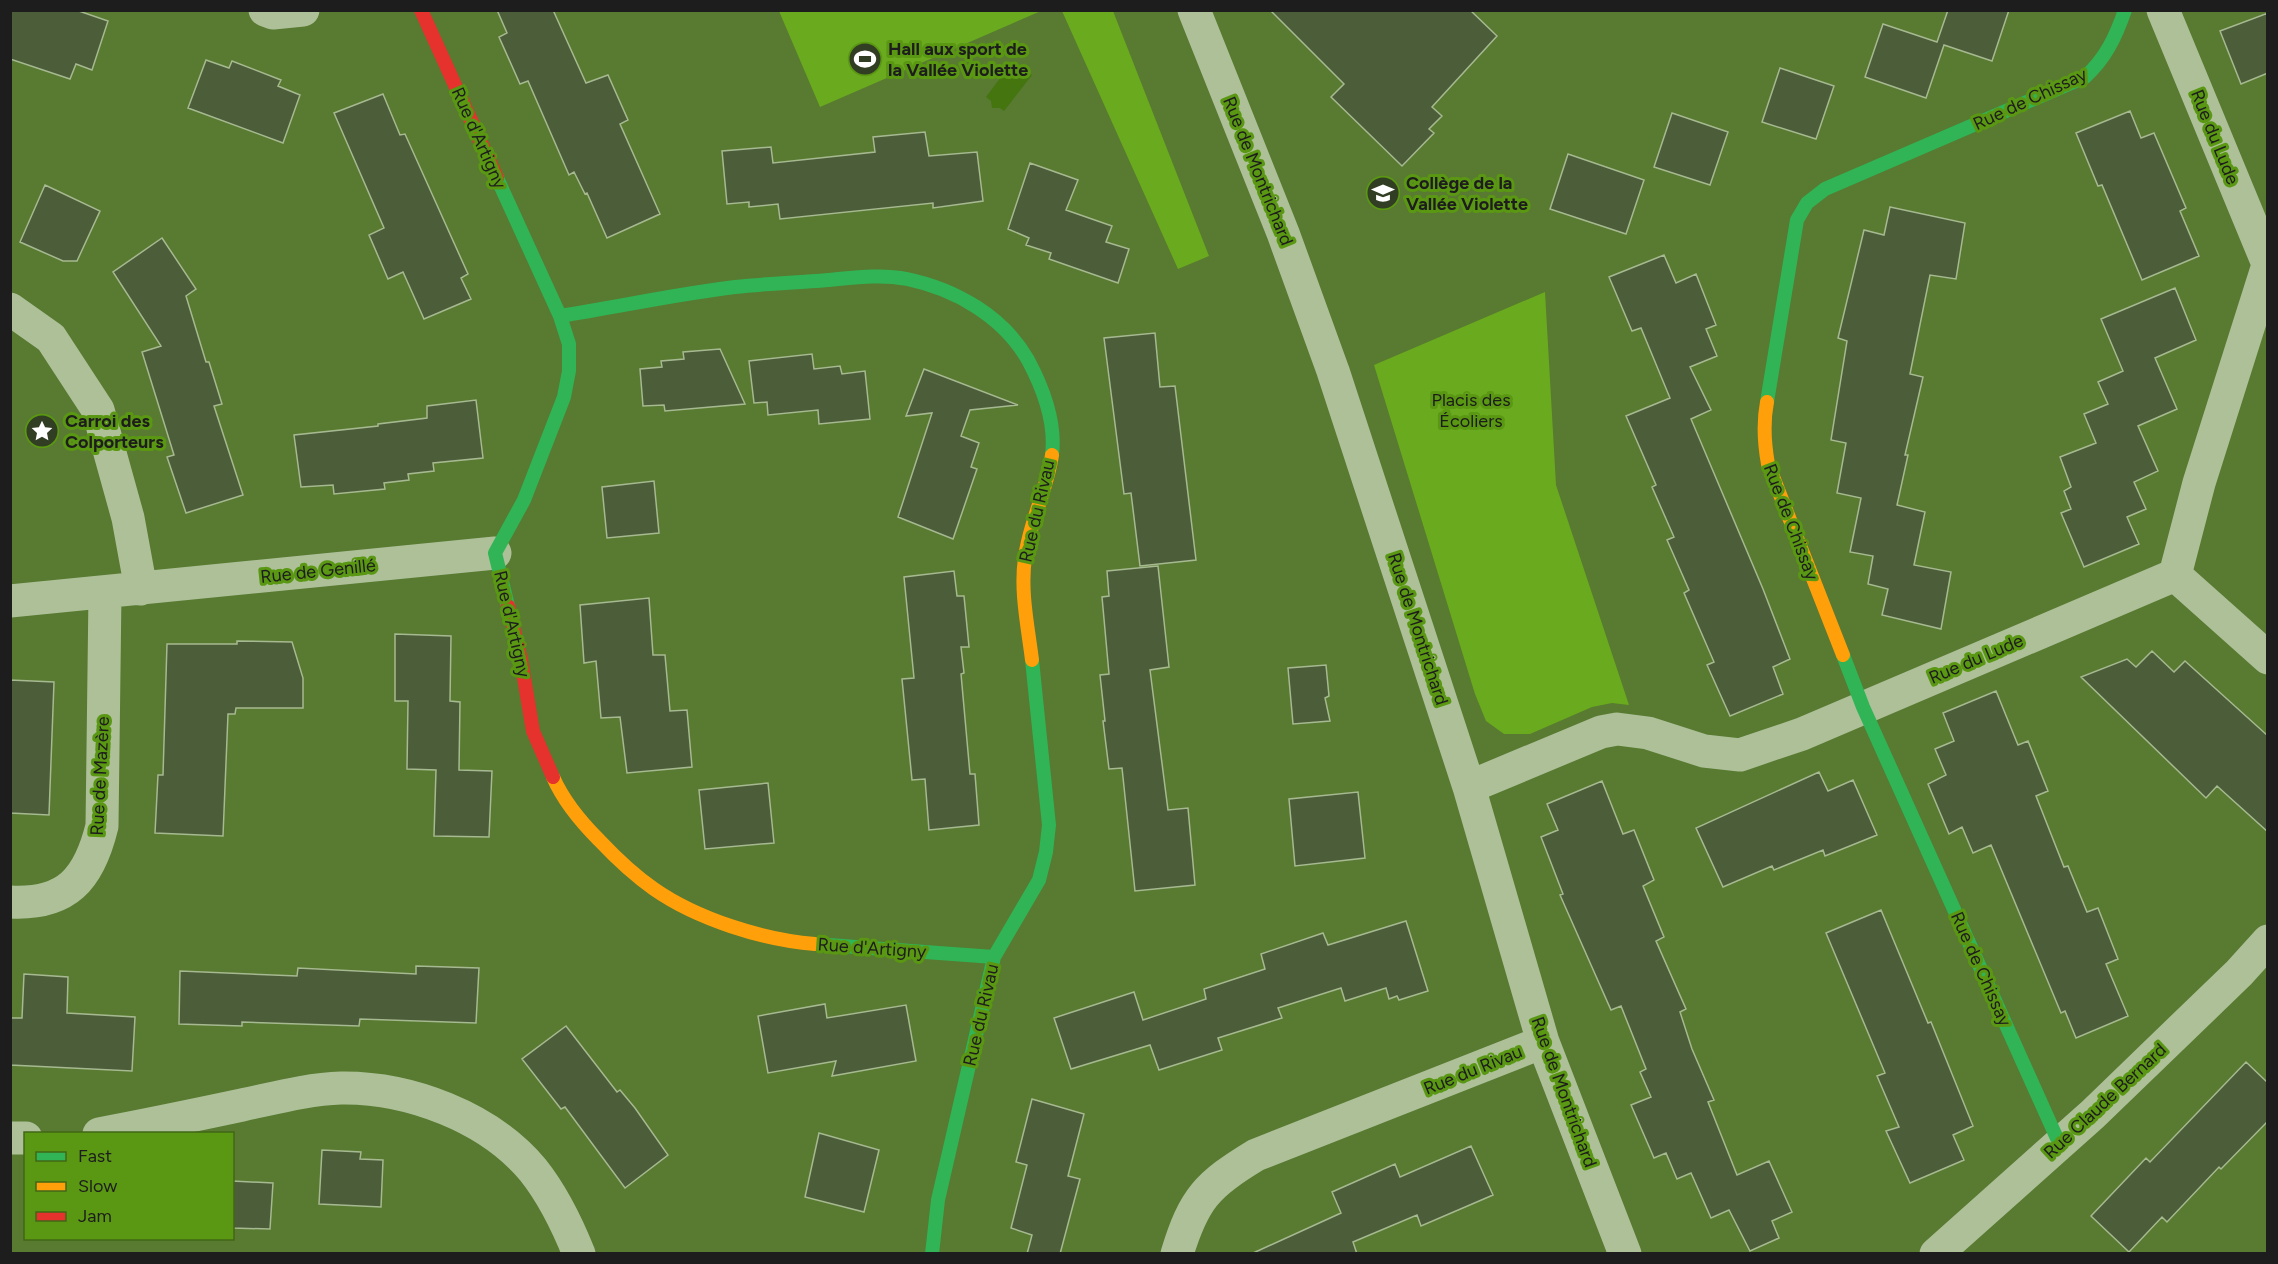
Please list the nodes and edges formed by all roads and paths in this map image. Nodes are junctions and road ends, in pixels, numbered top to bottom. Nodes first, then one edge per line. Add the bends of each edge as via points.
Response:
1 (265, 10) edge
2 (303, 10) edge
3 (421, 10) edge
4 (1194, 10) edge
5 (2125, 10) edge
6 (2163, 10) edge
7 (2268, 264) edge
8 (10, 309) edge
9 (560, 316) junction
10 (495, 553) junction
11 (2175, 575) junction
12 (141, 589) junction
13 (105, 593) junction
14 (10, 601) edge
15 (2268, 658) edge
16 (1863, 707) junction
17 (1468, 787) junction
18 (10, 902) edge
19 (2268, 941) edge
20 (994, 957) junction
21 (1543, 1042) junction
22 (111, 1132) edge
23 (2060, 1145) junction
24 (1954, 1249) edge
25 (579, 1254) edge
26 (932, 1254) edge
27 (1177, 1254) edge
28 (1625, 1254) edge

1 - 2 street
3 - 9 street, Rue d'Artigny
4 - 17 street, Rue de Montrichard via 1333,371
5 - 16 street, Rue de Chissay via 2109,52 2085,77 1825,189 1807,203 1797,220 1764,420 1764,443 1768,464
6 - 7 street, Rue du Lude
7 - 11 street, Rue du Lude via 2199,483
8 - 12 street via 51,338 98,410 128,518
9 - 10 street, Rue d'Artigny via 569,344 564,398 524,500
9 - 20 street, Rue du Rivau via 734,288 872,277 906,279 954,293 1000,324 1014,340 1047,400 1053,436 1050,462 1023,555 1049,825 1039,880
10 - 12 street, Rue de Genillé
10 - 20 street, Rue d'Artigny via 521,660 533,731 557,786 584,825 619,861 655,890 693,911 793,942
11 - 15 street
11 - 16 street, Rue du Lude
12 - 13 street, Rue de Genillé
13 - 14 street, Rue de Genillé
13 - 18 street, Rue de Mazère via 102,826 96,849 76,883 61,894 42,902
16 - 17 street, Rue du Lude via 1740,755 1704,751 1648,733 1617,729 1601,732
16 - 23 street, Rue de Chissay
17 - 21 street, Rue de Montrichard
19 - 23 street, Rue Claude Bernard
20 - 26 street, Rue du Rivau via 938,1200
21 - 27 street, Rue du Rivau via 1256,1155 1206,1191 1189,1219
21 - 28 street, Rue de Montrichard
22 - 25 street via 307,1091 373,1089 411,1097 448,1108 502,1141 551,1195
23 - 24 street, Rue Claude Bernard

